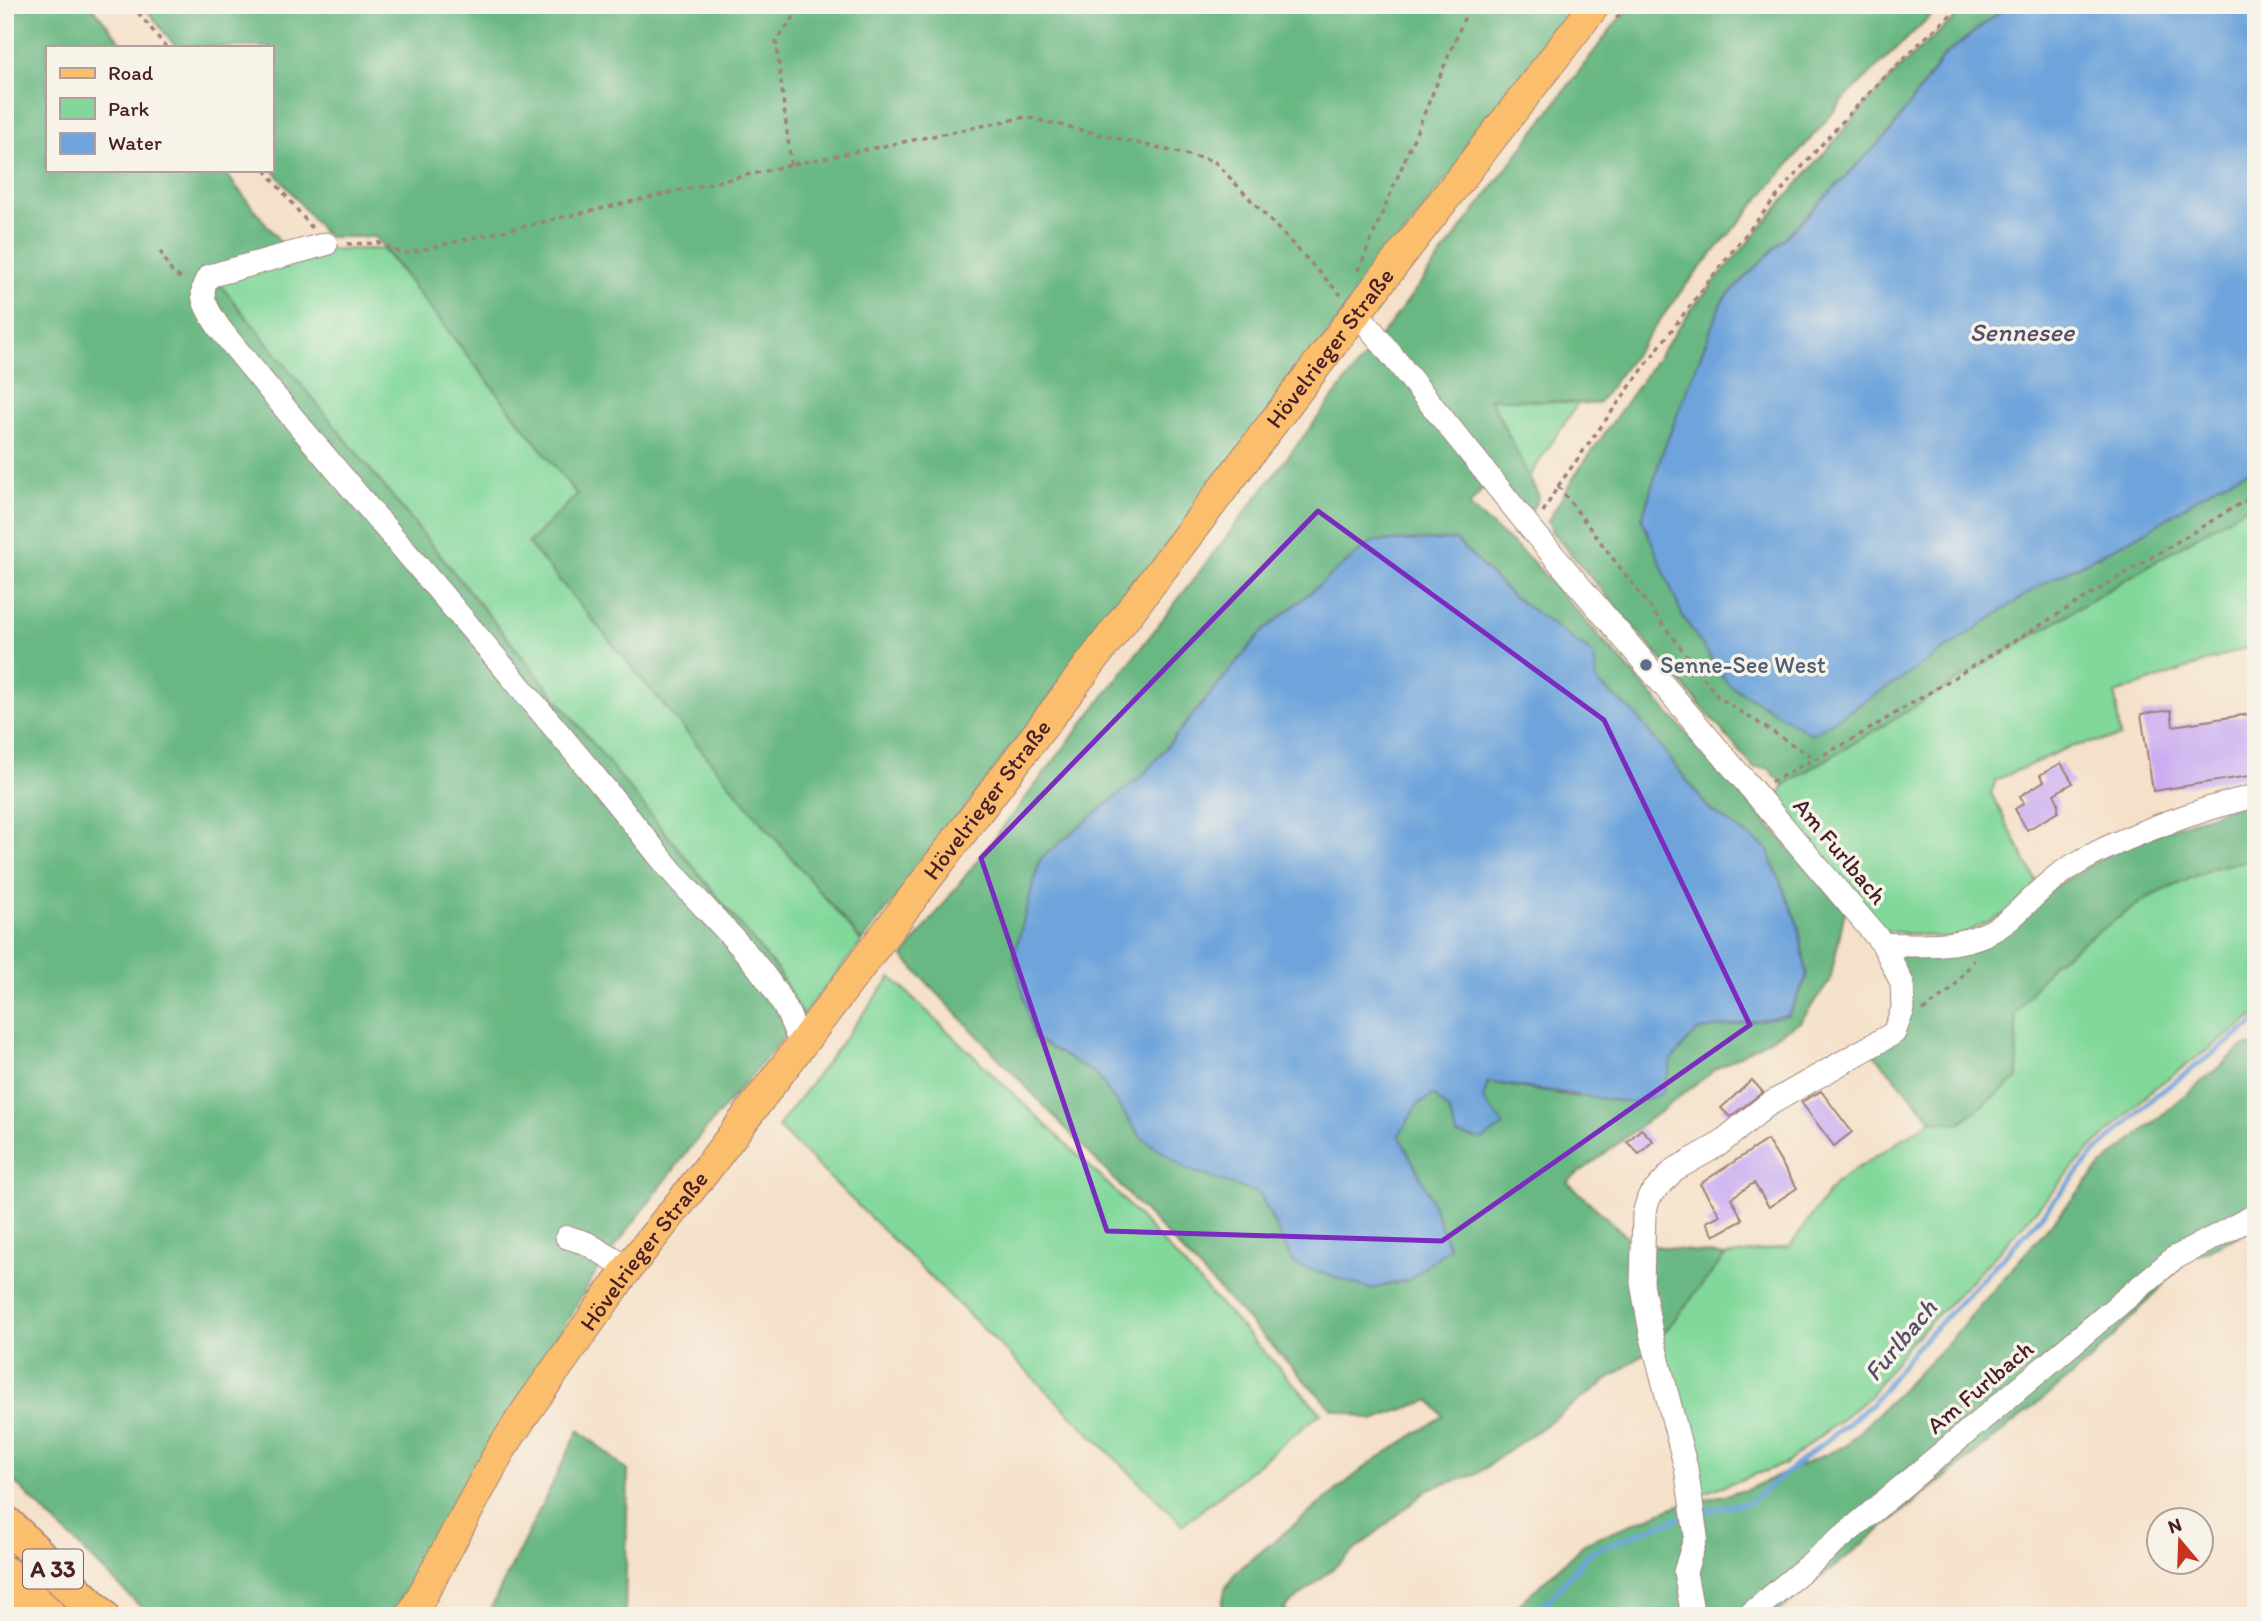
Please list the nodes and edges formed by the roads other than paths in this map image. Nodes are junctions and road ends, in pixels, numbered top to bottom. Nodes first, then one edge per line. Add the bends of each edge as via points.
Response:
1 (1595, 5) edge
2 (326, 244) road end
3 (1357, 312) junction
4 (2256, 796) edge
5 (1883, 944) junction
6 (800, 1043) junction
7 (2256, 1215) edge
8 (566, 1237) dead end
9 (628, 1268) junction
10 (5, 1522) edge
11 (5, 1574) edge
12 (49, 1616) edge
13 (101, 1616) edge
14 (411, 1616) edge
15 (1693, 1616) edge
16 (1748, 1616) edge

1 - 3 main road, Hövelrieger Straße
2 - 6 street via 209,276 203,299 220,329 320,453 433,581 667,867 761,971 784,1005
3 - 5 street, Am Furlbach via 1532,530
3 - 6 main road, Hövelrieger Straße
4 - 5 street via 2126,839 2074,864 1991,930 1954,944
5 - 15 street, Am Furlbach via 1902,983 1903,1009 1894,1033 1766,1106 1718,1145 1674,1170 1649,1197 1641,1232 1642,1283 1686,1468 1696,1536 1685,1572
6 - 9 main road, Hövelrieger Straße
7 - 16 street, Am Furlbach via 2173,1259
8 - 9 street via 586,1242
9 - 14 main road, Hövelrieger Straße via 500,1451
10 - 13 highway, A 33
11 - 12 highway, A 33

